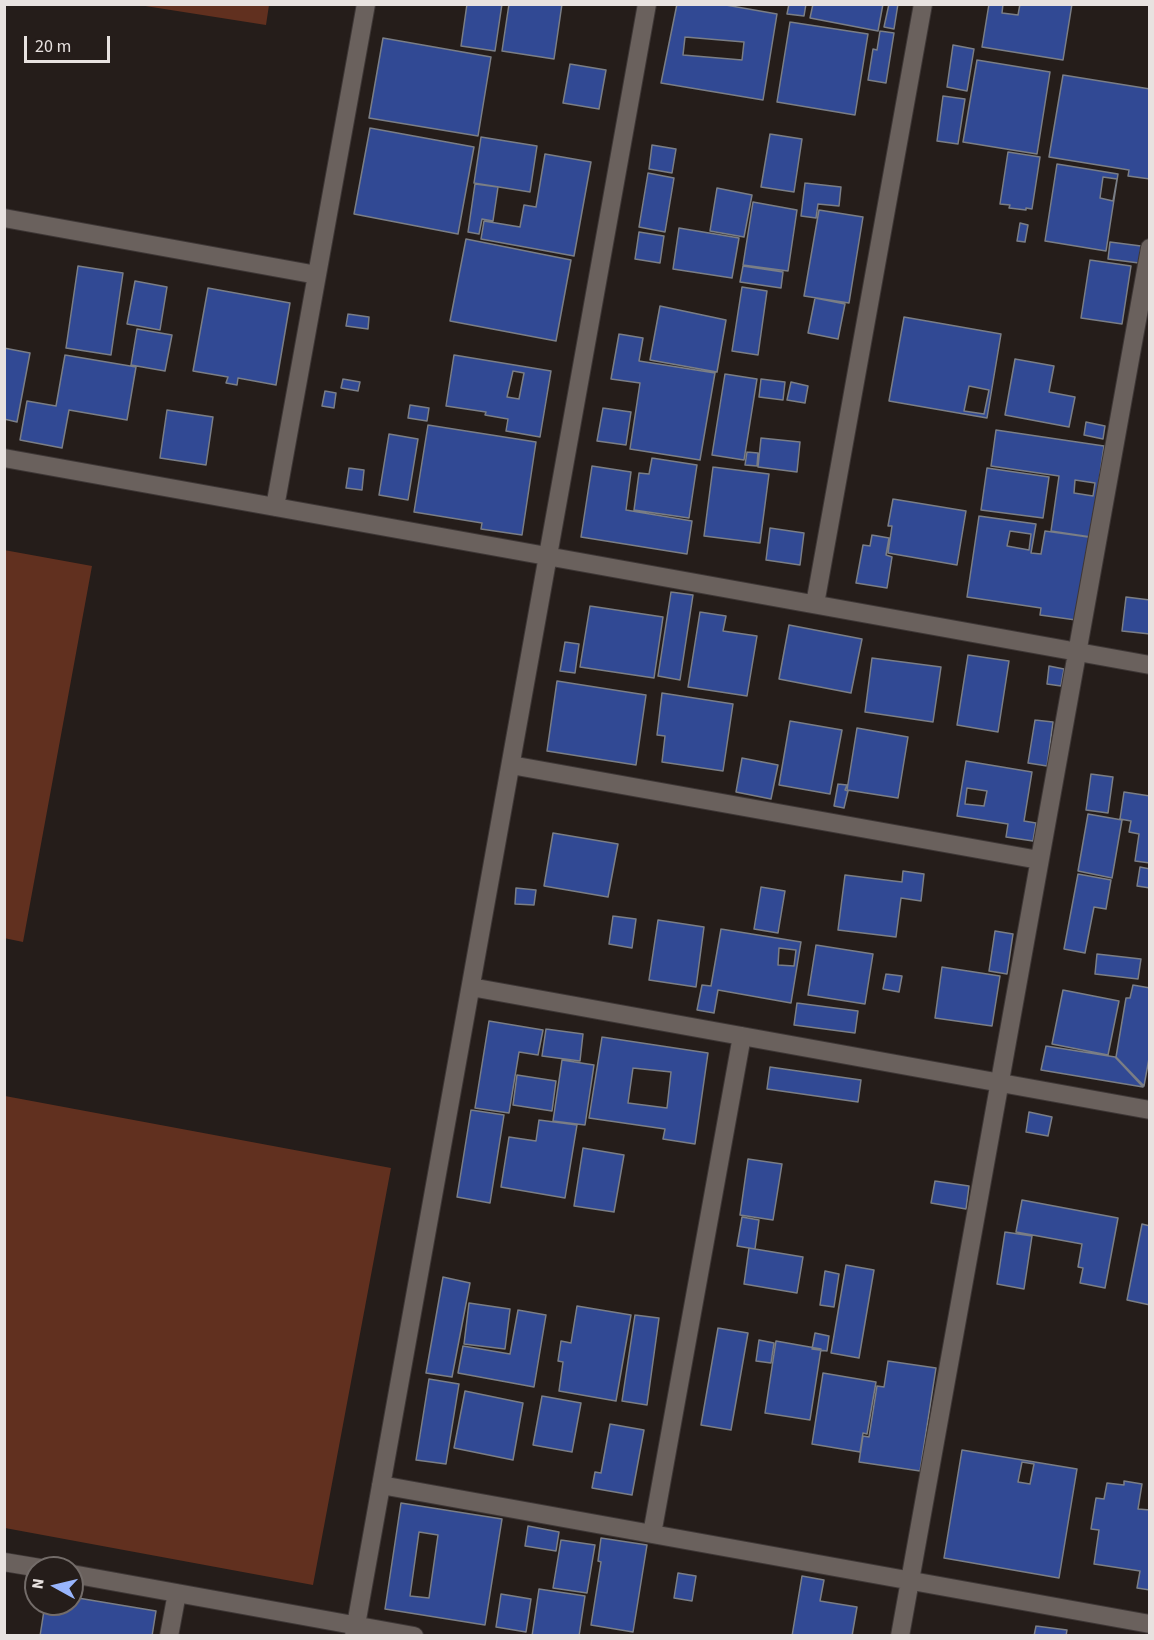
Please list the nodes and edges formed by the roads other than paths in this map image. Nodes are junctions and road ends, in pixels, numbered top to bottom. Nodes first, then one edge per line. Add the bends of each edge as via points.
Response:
1 (366, 4) edge
2 (647, 4) edge
3 (923, 4) edge
4 (4, 218) edge
5 (1149, 248) edge
6 (317, 275) junction
7 (4, 458) edge
8 (275, 507) junction
9 (548, 556) junction
10 (815, 604) junction
11 (1077, 652) junction
12 (1149, 665) edge
13 (511, 765) junction
14 (1039, 860) junction
15 (471, 987) junction
16 (742, 1036) junction
17 (999, 1083) junction
18 (1149, 1110) edge
19 (381, 1485) junction
20 (652, 1534) junction
21 (4, 1562) edge
22 (24, 1565) edge
23 (84, 1576) edge
24 (910, 1581) junction
25 (177, 1593) junction
26 (1149, 1624) edge
27 (355, 1630) edge
28 (169, 1635) edge
29 (414, 1635) edge
30 (900, 1635) edge

1 - 6 street
2 - 9 street
3 - 10 street
4 - 6 street
5 - 11 street
6 - 8 street
7 - 8 street
8 - 9 street
9 - 10 street
9 - 13 street
10 - 11 street
11 - 12 street
11 - 14 street
13 - 14 street
13 - 15 street
14 - 17 street
15 - 16 street
15 - 19 street
16 - 17 street
16 - 20 street
17 - 18 street
17 - 24 street
19 - 20 street
19 - 27 street
20 - 24 street
21 - 22 street
23 - 25 street
24 - 26 street
24 - 30 street
25 - 27 street
25 - 28 street
27 - 29 street

